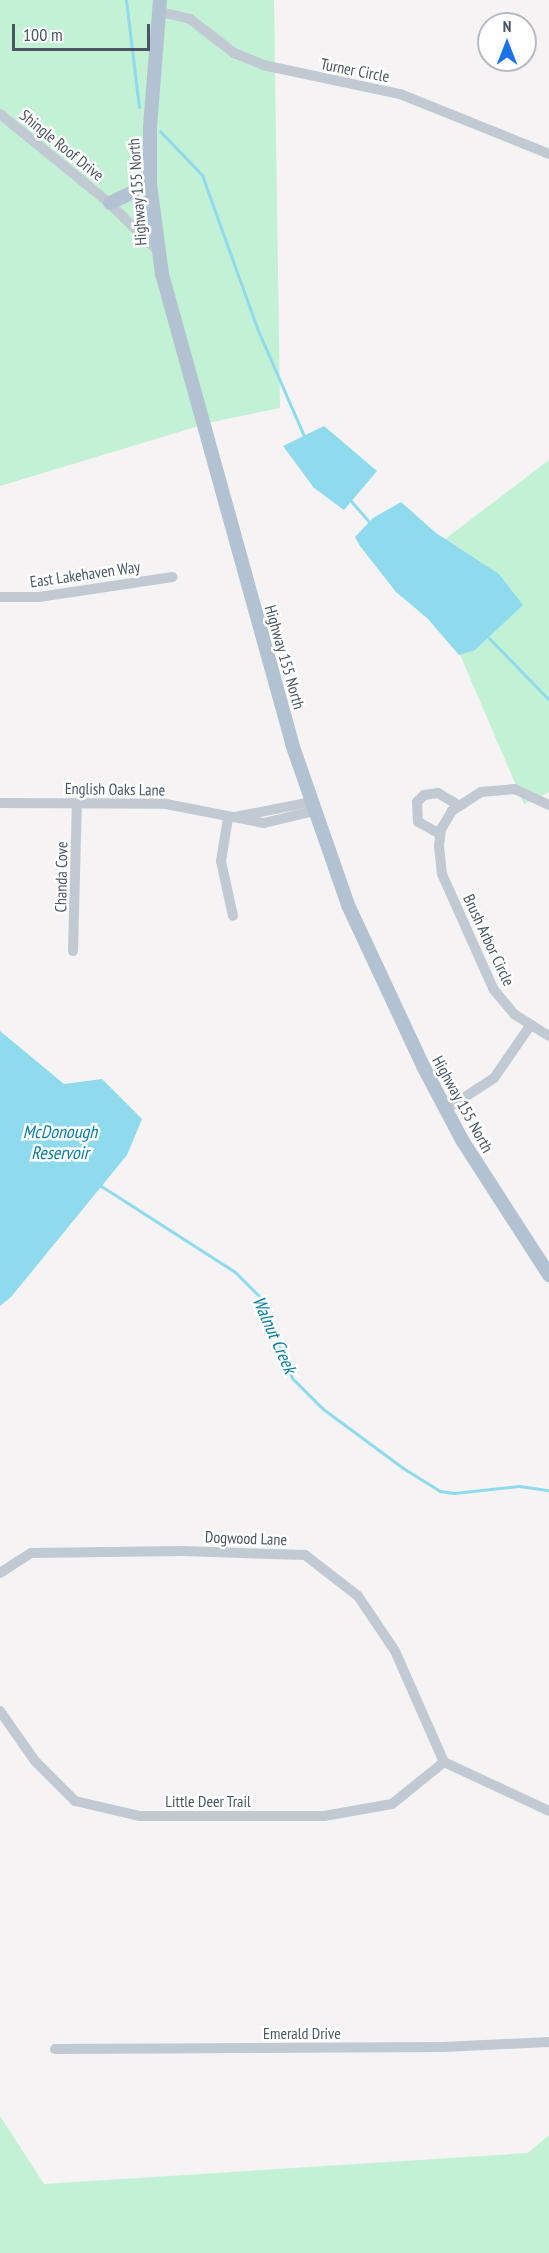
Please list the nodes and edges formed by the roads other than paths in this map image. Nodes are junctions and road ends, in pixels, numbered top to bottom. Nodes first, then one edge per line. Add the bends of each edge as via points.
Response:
1 (160, 6) edge
2 (0, 114) edge
3 (549, 154) edge
4 (150, 184) junction
5 (110, 203) junction
6 (157, 250) junction
7 (173, 577) dead end
8 (0, 597) edge
9 (0, 803) edge
10 (77, 803) junction
11 (458, 805) junction
12 (549, 805) edge
13 (313, 807) junction
14 (228, 818) junction
15 (440, 834) junction
16 (233, 916) dead end
17 (73, 951) dead end
18 (530, 1026) junction
19 (549, 1035) edge
20 (445, 1110) junction
21 (549, 1275) edge
22 (0, 1573) edge
23 (0, 1711) edge
24 (444, 1762) junction
25 (549, 1811) edge
26 (549, 2042) edge
27 (55, 2049) dead end

1 - 3 street, Turner Circle via 190,19 234,53 262,65 400,94
1 - 4 main road, Highway 155 North via 150,126
2 - 5 street, Shingle Roof Drive
4 - 5 main road
4 - 6 main road, Highway 155 North
5 - 6 street, Shingle Roof Drive
6 - 13 main road, Highway 155 North via 175,330
7 - 8 street, East Lakehaven Way via 39,597
9 - 10 street, English Oaks Lane
10 - 14 street, English Oaks Lane via 166,804
10 - 17 street, Chanda Cove
11 - 12 street via 481,792 501,789 522,791
11 - 15 street
11 - 15 street via 438,793 424,795 417,801 418,822
13 - 14 street, English Oaks Lane
13 - 20 main road, Highway 155 North via 361,936
14 - 16 street via 220,861
15 - 18 street, Brush Arbor Circle via 442,874 489,980 506,1006
18 - 19 street, Brush Arbor Circle
18 - 20 street via 494,1078
20 - 21 main road, Highway 155 North
22 - 24 street, Dogwood Lane via 31,1553 182,1551 305,1555 358,1596 395,1651
23 - 24 street, Little Deer Trail via 35,1761 75,1801 140,1816 324,1816 392,1804
24 - 25 street
26 - 27 street, Emerald Drive via 443,2047

